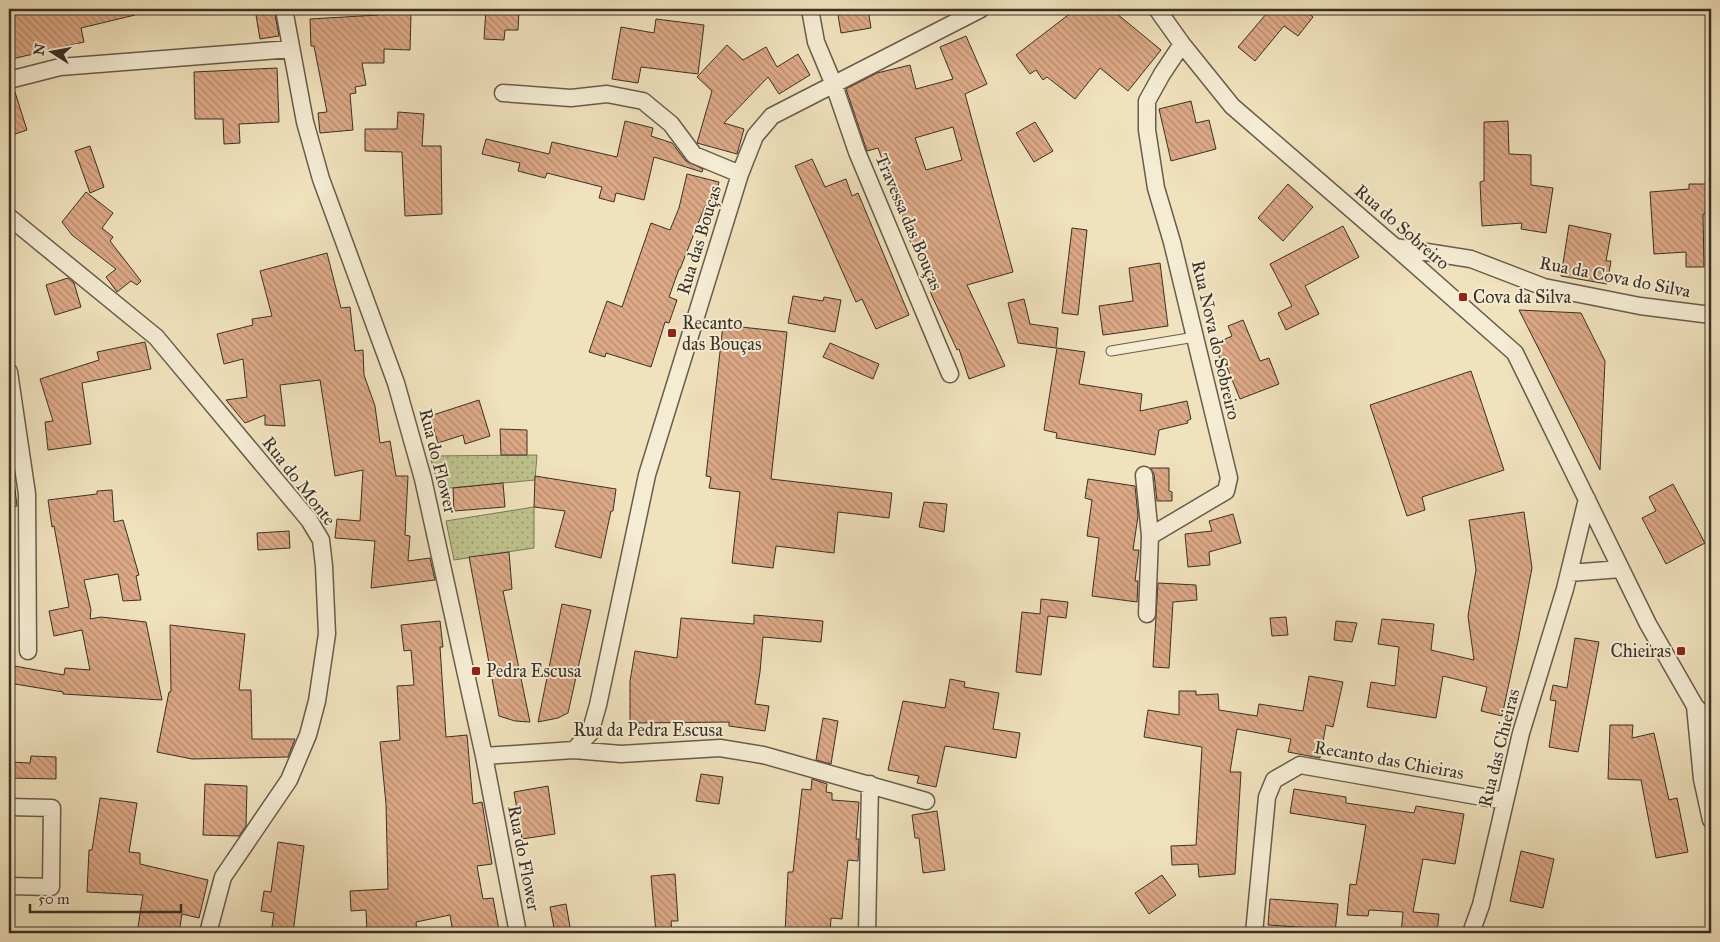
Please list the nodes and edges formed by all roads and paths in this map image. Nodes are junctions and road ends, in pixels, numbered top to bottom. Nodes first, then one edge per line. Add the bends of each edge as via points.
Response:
1 (284, 9) edge
2 (810, 9) edge
3 (981, 9) edge
4 (1157, 9) edge
5 (1182, 44) junction
6 (291, 49) junction
7 (9, 80) edge
8 (834, 85) junction
9 (503, 93) dead end
10 (740, 174) junction
11 (9, 217) edge
12 (1395, 247) junction
13 (1711, 315) edge
14 (1195, 337) junction
15 (1111, 350) dead end
16 (9, 372) edge
17 (950, 374) dead end
18 (1144, 476) dead end
19 (1587, 499) junction
20 (1150, 536) junction
21 (1621, 568) junction
22 (1569, 573) junction
23 (1147, 614) dead end
24 (28, 651) dead end
25 (1695, 706) junction
26 (1711, 723) edge
27 (574, 750) junction
28 (484, 756) junction
29 (870, 784) junction
30 (926, 801) dead end
31 (1505, 801) junction
32 (9, 807) edge
33 (1711, 820) edge
34 (9, 886) edge
35 (208, 933) edge
36 (518, 933) edge
37 (867, 933) edge
38 (1254, 933) edge
39 (1471, 933) edge

1 - 6 street, Rua do Flower
2 - 8 street, Travessa das Bouças via 816,42
3 - 8 street, Rua das Bouças
4 - 5 street, Rua do Sobreiro
5 - 12 street, Rua do Sobreiro via 1232,106
5 - 14 street, Rua Nova do Sobreiro via 1147,100 1147,130 1156,188
6 - 7 street via 60,67
6 - 28 street, Rua do Flower via 304,122 321,179 396,382 423,479
8 - 10 street, Rua das Bouças via 772,116 755,136
8 - 17 street, Travessa das Bouças via 857,152
9 - 10 street via 571,98 607,94 643,101 671,124 694,156
10 - 27 street, Rua das Bouças via 647,474 590,733
11 - 35 street, Rua do Monte via 156,337 309,520 321,540 327,634 318,700 308,736 289,780 223,877
12 - 13 street, Rua da Cova do Silva via 1471,259 1544,287 1640,306
12 - 19 street, Rua do Sobreiro via 1515,353
14 - 15 lane
14 - 20 street, Rua Nova do Sobreiro via 1228,478 1226,492
16 - 24 street via 27,494
18 - 20 street
19 - 21 street, Rua do Sobreiro
19 - 22 street, Rua das Chieiras
20 - 23 street
21 - 22 street
21 - 25 street, Rua do Sobreiro via 1648,624
22 - 31 street, Rua das Chieiras via 1521,734
25 - 26 street
25 - 33 street via 1702,779
27 - 28 street, Rua da Pedra Escusa
27 - 29 street, Rua da Pedra Escusa via 622,754 720,748 763,755
28 - 36 street, Rua do Flower
29 - 30 street, Rua da Pedra Escusa
29 - 37 street
31 - 38 street, Recanto das Chieiras via 1300,765 1274,780 1267,797
31 - 39 street, Rua das Chieiras via 1481,906
32 - 34 street via 52,808 51,887

